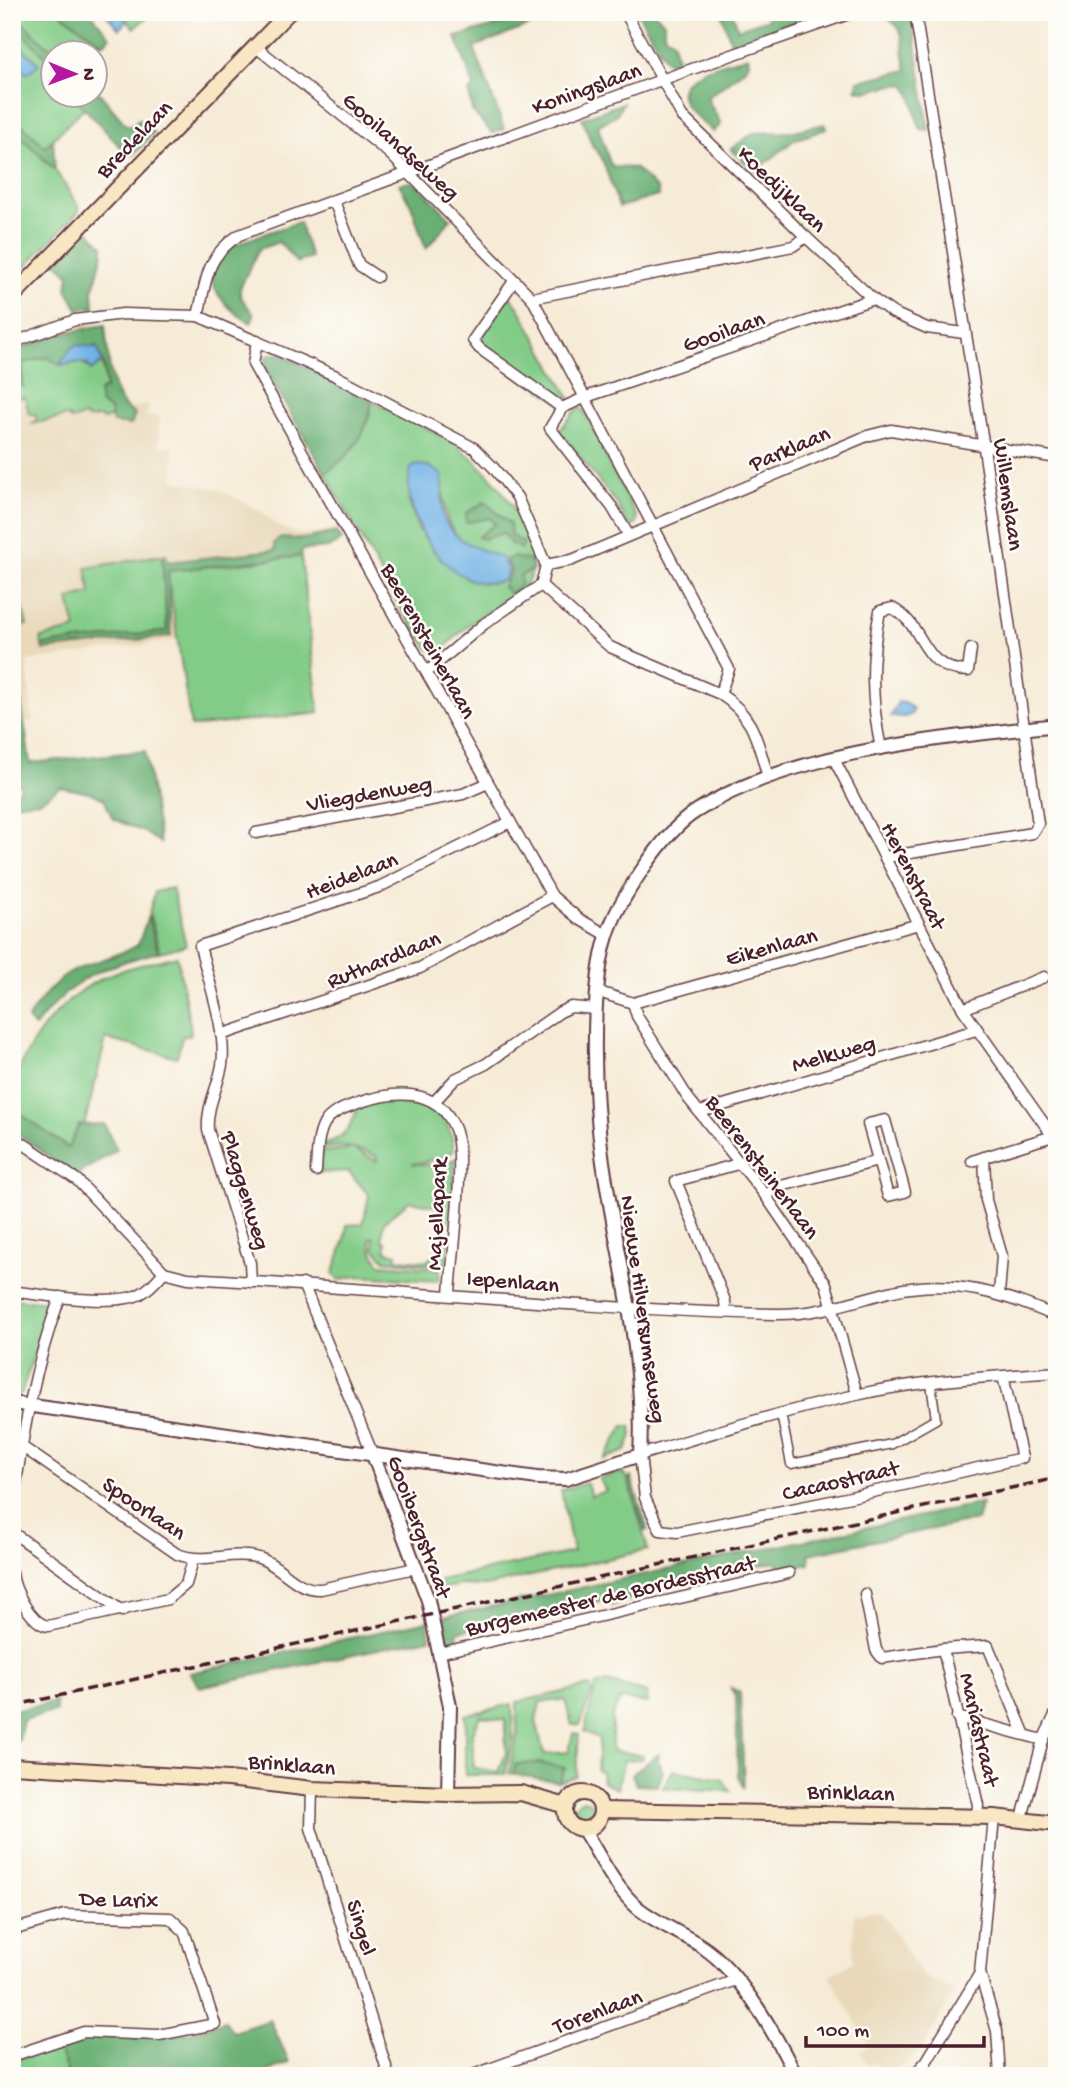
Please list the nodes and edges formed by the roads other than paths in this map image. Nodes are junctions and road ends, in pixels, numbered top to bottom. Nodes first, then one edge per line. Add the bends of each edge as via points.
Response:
1 (289, 12) edge
2 (625, 12) edge
3 (854, 12) edge
4 (915, 12) edge
5 (822, 17) edge
6 (256, 47) junction
7 (661, 80) junction
8 (411, 173) junction
9 (334, 201) junction
10 (806, 237) junction
11 (377, 277) dead end
12 (514, 281) junction
13 (12, 297) edge
14 (532, 298) junction
15 (873, 299) junction
16 (198, 316) junction
17 (964, 333) junction
18 (257, 341) junction
19 (12, 343) edge
20 (586, 397) junction
21 (562, 408) junction
22 (984, 448) junction
23 (1057, 457) edge
24 (652, 525) junction
25 (628, 534) junction
26 (546, 565) junction
27 (541, 585) junction
28 (971, 649) dead end
29 (428, 671) junction
30 (720, 694) junction
31 (1057, 725) edge
32 (1023, 729) junction
33 (881, 749) junction
34 (834, 759) junction
35 (768, 776) junction
36 (488, 783) junction
37 (510, 822) junction
38 (256, 833) dead end
39 (886, 857) junction
40 (552, 896) junction
41 (919, 925) junction
42 (607, 935) junction
43 (200, 946) joint
44 (1044, 978) dead end
45 (599, 992) junction
46 (633, 1003) junction
47 (596, 1009) junction
48 (963, 1009) junction
49 (976, 1030) junction
50 (221, 1035) junction
51 (434, 1102) junction
52 (700, 1112) junction
53 (12, 1136) edge
54 (1055, 1139) edge
55 (984, 1157) junction
56 (878, 1161) junction
57 (972, 1161) dead end
58 (738, 1164) junction
59 (316, 1171) dead end
60 (765, 1195) junction
61 (164, 1272) junction
62 (251, 1282) junction
63 (303, 1284) junction
64 (12, 1291) edge
65 (450, 1294) junction
66 (999, 1294) junction
67 (60, 1297) junction
68 (628, 1308) junction
69 (834, 1308) junction
70 (726, 1312) junction
71 (1057, 1317) edge
72 (1057, 1372) edge
73 (1003, 1376) junction
74 (931, 1384) junction
75 (857, 1394) junction
76 (12, 1404) edge
77 (27, 1406) junction
78 (781, 1414) junction
79 (21, 1446) junction
80 (373, 1455) junction
81 (640, 1455) junction
82 (12, 1511) edge
83 (12, 1532) edge
84 (193, 1560) junction
85 (415, 1568) junction
86 (12, 1572) edge
87 (789, 1573) dead end
88 (864, 1594) dead end
89 (122, 1611) junction
90 (943, 1649) junction
91 (439, 1653) junction
92 (1057, 1711) edge
93 (957, 1717) junction
94 (1024, 1733) junction
95 (1043, 1740) junction
96 (12, 1766) edge
97 (312, 1789) junction
98 (448, 1794) junction
99 (566, 1806) junction
100 (602, 1810) junction
101 (977, 1817) junction
102 (994, 1817) junction
103 (1023, 1818) junction
104 (1057, 1824) edge
105 (583, 1829) junction
106 (12, 1930) edge
107 (981, 1973) junction
108 (736, 1980) junction
109 (12, 2056) edge
110 (916, 2074) edge
111 (389, 2076) edge
112 (470, 2076) edge
113 (796, 2076) edge
114 (1000, 2076) edge

1 - 6 main road, Bredelaan
2 - 7 street, Koedijklaan
3 - 5 street, Koningslaan
4 - 17 street, Willemslaan
5 - 7 street, Koningslaan
6 - 8 street, Gooilandseweg
6 - 13 main road, Bredelaan
7 - 8 street, Koningslaan
7 - 10 street, Koedijklaan via 682,116
8 - 9 street, Koningslaan
8 - 12 street, Gooilandseweg
9 - 11 street via 359,265
9 - 16 street, Koningslaan via 239,235 219,249 210,261
10 - 14 street via 793,246
10 - 15 street, Koedijklaan
12 - 14 street, Gooilandseweg
12 - 21 street via 473,340
14 - 20 street, Gooilandseweg
15 - 17 street, Koedijklaan via 927,328
15 - 20 street, Gooilaan
16 - 18 street
16 - 19 street via 124,314 75,320
17 - 22 street, Willemslaan
18 - 26 street via 334,375 474,449 517,497
18 - 29 street, Beerensteinerlaan via 253,364
20 - 21 street
20 - 24 street, Gooilandseweg
21 - 25 street via 550,428
22 - 23 street, Parklaan
22 - 24 street, Parklaan via 891,430
22 - 32 street, Willemslaan
24 - 25 street, Parklaan
24 - 30 street, Gooilandseweg via 729,670
25 - 26 street, Parklaan via 572,560
26 - 27 street
27 - 29 street
27 - 30 street via 610,648
28 - 33 street via 968,671 953,671 937,663 902,613 892,608 880,611 873,644 872,705
29 - 36 street, Beerensteinerlaan
30 - 35 street via 750,720
31 - 32 street, Nieuwe Hilversumseweg
32 - 33 street, Nieuwe Hilversumseweg
32 - 39 street, Willemslaan via 1038,824 1031,833
33 - 34 street, Nieuwe Hilversumseweg
34 - 35 street, Nieuwe Hilversumseweg
34 - 39 street, Herenstraat
35 - 42 street, Nieuwe Hilversumseweg via 693,813 659,846
36 - 37 street, Beerensteinerlaan
36 - 38 street, Vliegdenweg via 463,794
37 - 40 street, Beerensteinerlaan
37 - 43 street, Heidelaan via 379,887
39 - 41 street, Herenstraat
40 - 42 street, Beerensteinerlaan
40 - 50 street, Ruthardlaan via 420,968
41 - 46 street, Eikenlaan
41 - 48 street, Herenstraat
42 - 45 street, Nieuwe Hilversumseweg
43 - 50 street, Plaggenweg
44 - 48 street
45 - 46 street
45 - 47 street, Nieuwe Hilversumseweg
46 - 52 street, Beerensteinerlaan
47 - 51 street via 571,1007 560,1012 486,1064 455,1079
47 - 68 street, Nieuwe Hilversumseweg via 602,1157
48 - 49 street, Herenstraat
49 - 52 street, Melkweg
49 - 54 street, Herenstraat
50 - 62 street, Plaggenweg via 222,1064 208,1130 250,1263
51 - 59 street via 395,1093 339,1109 324,1122
51 - 65 street, Majellapark via 448,1114 457,1132 459,1155
52 - 58 street, Beerensteinerlaan
53 - 61 street via 77,1180
54 - 55 street, Herenstraat
55 - 57 street, Herenstraat
55 - 66 street via 986,1200 1002,1256
56 - 56 street via 888,1196 905,1192 886,1120 868,1124
56 - 60 street via 781,1186
58 - 60 street, Beerensteinerlaan
58 - 70 street via 676,1181
60 - 69 street, Beerensteinerlaan via 826,1284
61 - 62 street, Iepenlaan
61 - 67 street via 140,1294 124,1299
62 - 63 street, Iepenlaan
63 - 65 street, Iepenlaan
63 - 80 street, Gooibergstraat
64 - 67 street
65 - 68 street, Iepenlaan
66 - 69 street, Iepenlaan via 937,1286 896,1291
66 - 71 street, Iepenlaan
67 - 77 street
68 - 70 street, Iepenlaan
68 - 81 street, Nieuwe Hilversumseweg via 640,1407
69 - 70 street, Iepenlaan via 792,1314
69 - 75 street, Beerensteinerlaan
72 - 73 street
73 - 74 street
73 - 81 street, Cacaostraat via 1022,1458 846,1499 723,1525 660,1530 645,1497
74 - 75 street
74 - 78 street via 936,1419 892,1444 791,1464
75 - 78 street
76 - 77 street, Nieuwe Hilversumseweg
77 - 79 street
77 - 80 street, Nieuwe Hilversumseweg
78 - 81 street
79 - 82 street
79 - 84 street, Spoorlaan via 177,1554
80 - 81 street, Nieuwe Hilversumseweg via 566,1479
80 - 85 street, Gooibergstraat
83 - 89 street
84 - 85 street, Spoorlaan via 261,1559 307,1590
84 - 89 street via 179,1592
85 - 91 street, Gooibergstraat via 428,1600
86 - 89 street via 13,1583 42,1625
87 - 91 street, Burgemeester de Bordesstraat
88 - 90 street, Mariastraat via 876,1650 882,1658
90 - 93 street, Mariastraat
90 - 94 street, Mariastraat via 988,1646
91 - 98 street, Gooibergstraat via 450,1706
92 - 95 street
93 - 94 street
93 - 101 street, Mariastraat
94 - 95 street
95 - 103 street
96 - 97 main road, Brinklaan via 228,1779
97 - 98 main road, Brinklaan
97 - 111 street, Singel via 311,1828
98 - 99 main road, Brinklaan via 521,1793
99 - 100 main road via 570,1798 586,1793 594,1796
99 - 105 main road via 569,1822
100 - 101 main road, Brinklaan
100 - 105 main road via 597,1824
101 - 102 main road, Brinklaan
102 - 103 main road, Brinklaan
102 - 107 street
103 - 104 main road, Brinklaan
105 - 108 street via 607,1870 640,1909 692,1939
106 - 109 street, De Larix via 65,1915 170,1918 184,1931 215,2024 159,2035 83,2032
107 - 110 street
107 - 114 street via 997,2031
108 - 112 street, Torenlaan
108 - 113 street

